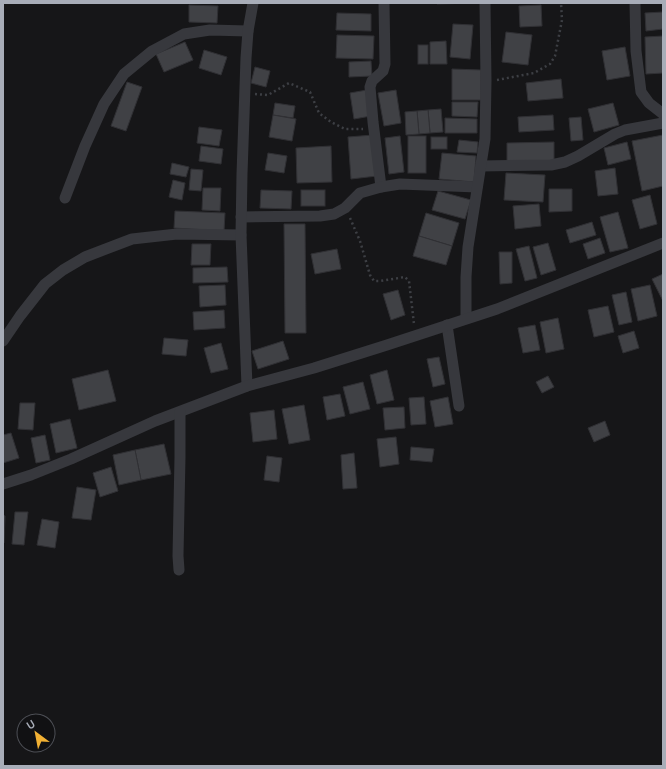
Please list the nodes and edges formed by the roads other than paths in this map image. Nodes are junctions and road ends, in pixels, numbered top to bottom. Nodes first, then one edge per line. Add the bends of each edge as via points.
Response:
1 (253, 3) edge
2 (384, 3) edge
3 (485, 3) edge
4 (635, 3) edge
5 (248, 31) junction
6 (663, 114) edge
7 (663, 123) edge
8 (481, 166) junction
9 (381, 187) junction
10 (477, 187) junction
11 (64, 198) dead end
12 (241, 217) junction
13 (241, 235) junction
14 (663, 243) edge
15 (466, 318) junction
16 (447, 325) junction
17 (3, 341) edge
18 (247, 386) junction
19 (459, 406) dead end
20 (180, 412) junction
21 (3, 484) edge
22 (178, 570) dead end

1 - 5 street
2 - 9 street via 385,64 383,71 372,81 370,87
3 - 8 street via 485,139
4 - 6 street via 636,51 641,92 649,103
5 - 11 street via 210,30 184,34 152,50 124,74 104,104
5 - 12 street
7 - 8 street via 625,130 565,162 551,165
8 - 10 street
9 - 10 street via 400,184
9 - 12 street via 360,193 345,208 334,214
10 - 15 street via 468,247
12 - 13 street
13 - 17 street via 177,234 132,239 85,257 46,284
13 - 18 street
14 - 15 street via 497,309
15 - 16 street
16 - 18 street via 314,368
16 - 19 street
18 - 20 street
20 - 21 street via 71,459
20 - 22 street

